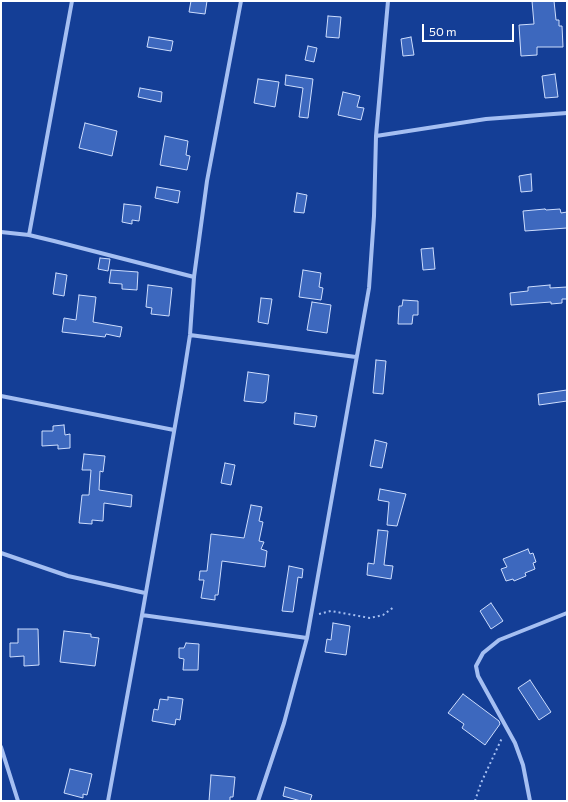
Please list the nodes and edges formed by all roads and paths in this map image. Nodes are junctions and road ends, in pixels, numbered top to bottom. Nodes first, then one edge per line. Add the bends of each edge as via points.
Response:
1 (72, 1) edge
2 (241, 1) edge
3 (388, 1) edge
4 (567, 113) edge
5 (376, 136) junction
6 (1, 232) edge
7 (29, 235) junction
8 (194, 277) junction
9 (190, 335) junction
10 (356, 356) junction
11 (1, 396) edge
12 (174, 430) junction
13 (1, 553) edge
14 (145, 593) junction
15 (394, 607) dead end
16 (567, 613) edge
17 (142, 615) junction
18 (311, 618) junction
19 (307, 638) junction
20 (508, 728) junction
21 (1, 747) edge
22 (18, 801) edge
23 (108, 801) edge
24 (258, 801) edge
25 (475, 801) edge
26 (530, 801) edge

1 - 7 street
2 - 8 street via 207,181
3 - 5 street
4 - 5 street via 486,119
5 - 10 street via 369,288
6 - 7 street
7 - 8 street
8 - 9 street
9 - 10 street
9 - 12 street
10 - 18 street
11 - 12 street
12 - 14 street
13 - 14 street via 68,576
14 - 17 street
15 - 18 path via 370,618 328,611
16 - 20 street via 499,640 480,657 476,669 478,676
17 - 19 street
17 - 23 street
18 - 19 street
19 - 24 street via 284,723
20 - 25 path
20 - 26 street via 523,765
21 - 22 street

